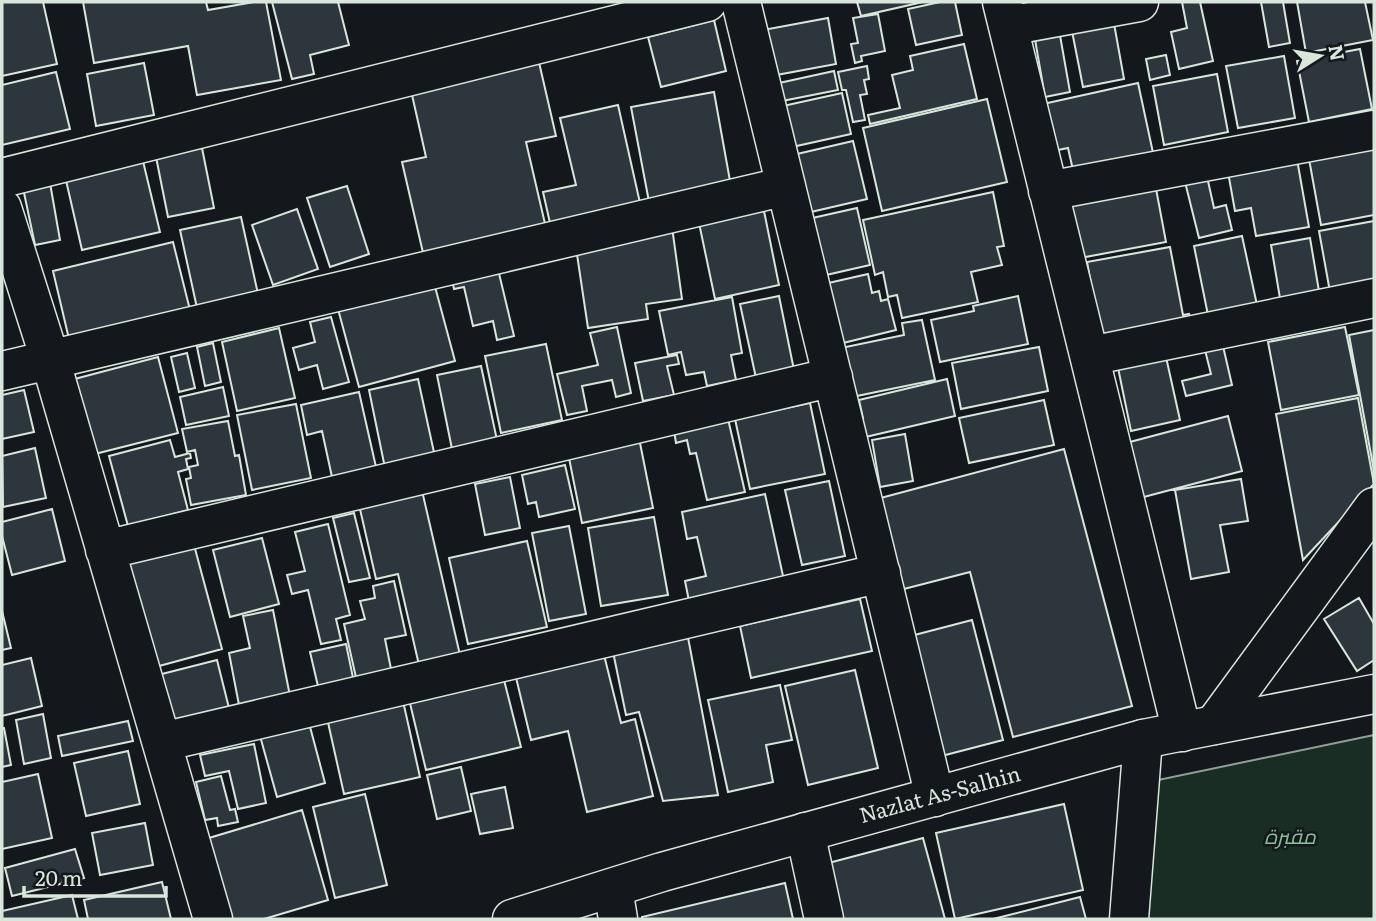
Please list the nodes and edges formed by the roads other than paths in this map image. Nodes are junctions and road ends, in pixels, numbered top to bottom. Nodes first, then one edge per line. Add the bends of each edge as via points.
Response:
1 (707, 2) edge
2 (741, 2) edge
3 (1139, 2) edge
4 (1005, 14) edge
5 (1374, 130) edge
6 (2, 178) edge
7 (786, 186) junction
8 (1048, 191) junction
9 (2, 208) edge
10 (1374, 298) edge
11 (1090, 356) junction
12 (50, 359) junction
13 (2, 371) edge
14 (833, 377) junction
15 (1374, 507) edge
16 (105, 550) junction
17 (881, 573) junction
18 (1374, 694) edge
19 (1198, 729) junction
20 (1143, 739) junction
21 (162, 742) junction
22 (935, 797) junction
23 (805, 832) junction
24 (615, 904) edge
25 (213, 919) edge
26 (512, 919) edge
27 (824, 919) edge
28 (1129, 919) edge

1 - 6 street
2 - 7 street
3 - 4 street
4 - 8 street
5 - 8 street
7 - 12 street
7 - 14 street
8 - 11 street
9 - 12 street
10 - 11 street
11 - 19 street
12 - 13 street
12 - 16 street
14 - 16 street
14 - 17 street
15 - 19 street
16 - 21 street
17 - 21 street
17 - 22 street
18 - 19 street, Nazlat As-Salhin
19 - 20 street, Nazlat As-Salhin
20 - 22 street, Nazlat As-Salhin
20 - 28 street
21 - 25 street
22 - 23 street, Nazlat As-Salhin
23 - 24 street, Nazlat As-Salhin via 662,872
23 - 27 street
24 - 26 street, Nazlat As-Salhin

